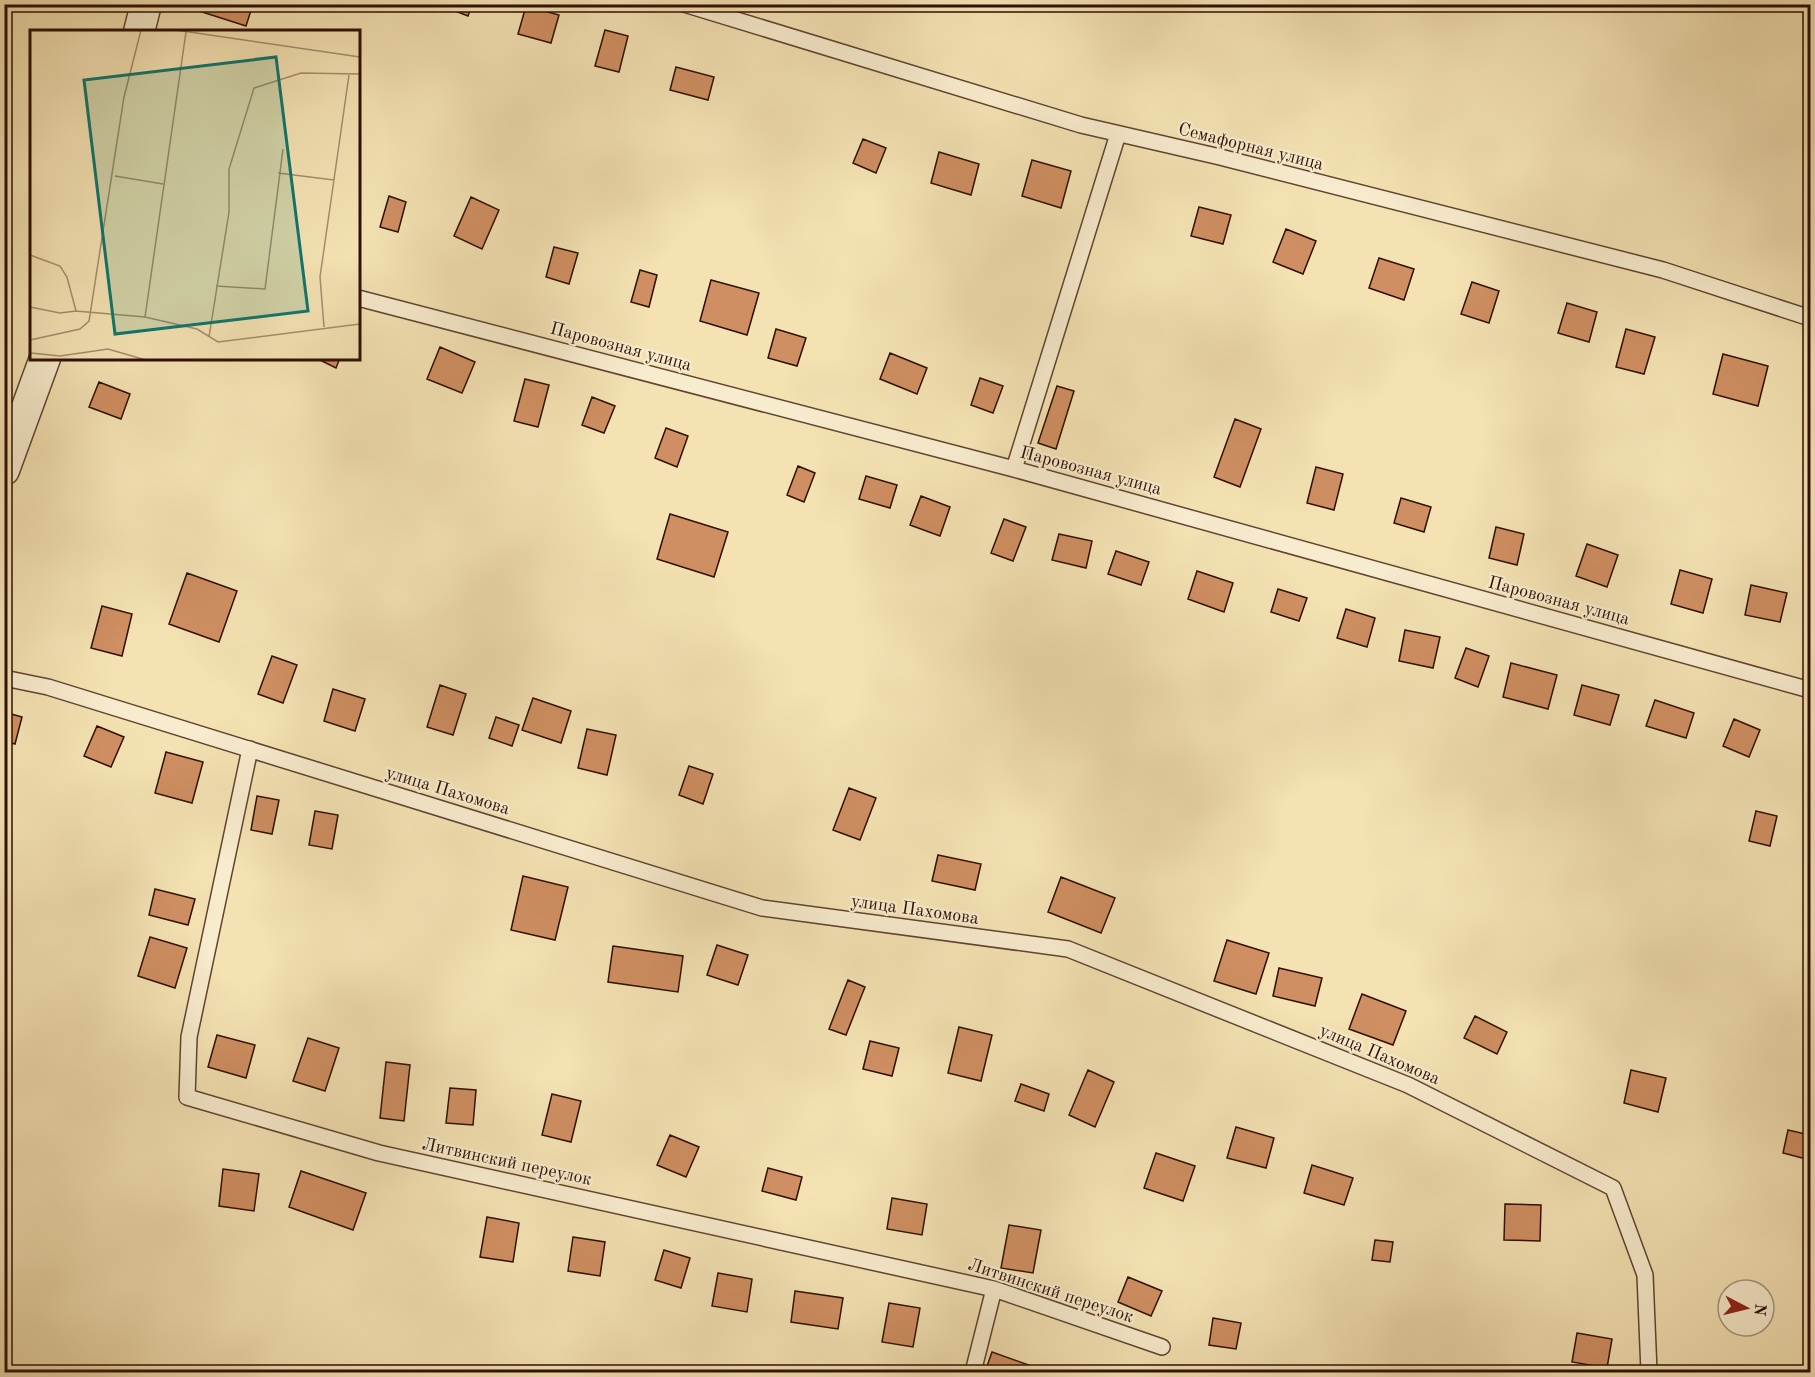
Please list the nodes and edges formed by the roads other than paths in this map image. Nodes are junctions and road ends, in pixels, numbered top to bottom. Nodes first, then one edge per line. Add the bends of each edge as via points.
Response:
1 (146, 4) edge
2 (684, 4) edge
3 (140, 30) edge
4 (1119, 134) junction
5 (360, 299) edge
6 (1810, 318) edge
7 (44, 360) edge
8 (1014, 469) junction
9 (4, 470) edge
10 (4, 678) edge
11 (1810, 690) edge
12 (250, 749) junction
13 (994, 1289) junction
14 (1162, 1347) dead end
15 (973, 1372) edge
16 (1649, 1372) edge

1 - 3 street
2 - 4 lane, Семафорная улица
4 - 6 lane, Семафорная улица via 1663,270
4 - 8 lane
5 - 8 lane, Паровозная улица
7 - 9 street
8 - 11 lane, Паровозная улица
10 - 12 lane, улица Пахомова via 48,687
12 - 13 lane, Литвинский переулок via 189,1037 187,1097 379,1153
12 - 16 lane, улица Пахомова via 762,908 1068,949 1408,1085 1613,1188 1645,1275
13 - 14 lane, Литвинский переулок
13 - 15 lane

